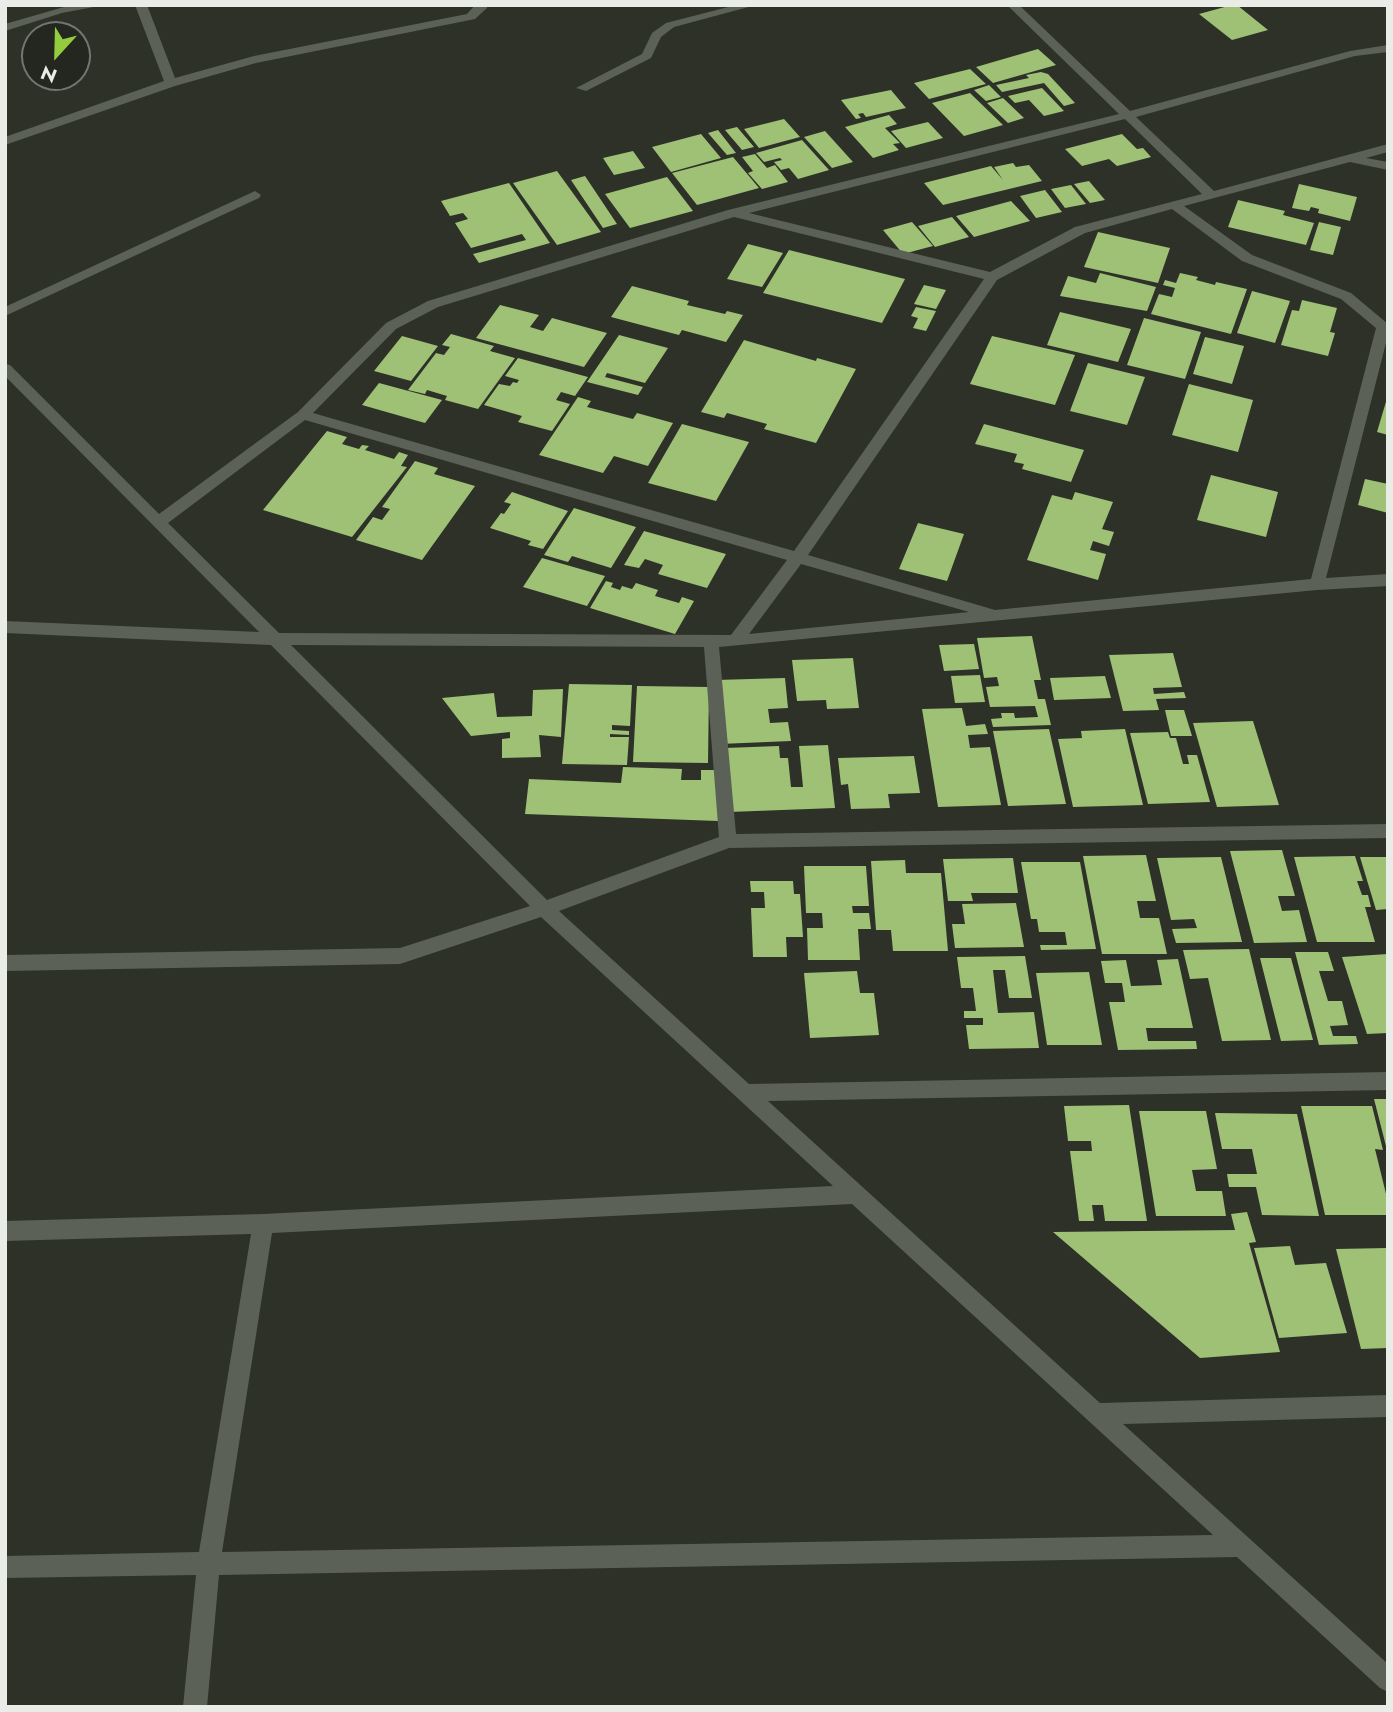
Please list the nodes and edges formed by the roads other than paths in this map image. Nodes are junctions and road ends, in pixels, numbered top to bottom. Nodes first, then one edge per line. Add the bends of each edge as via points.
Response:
1 (99, 5) edge
2 (141, 5) edge
3 (481, 5) edge
4 (751, 5) edge
5 (1012, 5) edge
6 (57, 7) edge
7 (5, 27) edge
8 (1388, 48) edge
9 (171, 83) junction
10 (582, 88) dead end
11 (1128, 115) junction
12 (5, 141) edge
13 (1388, 148) edge
14 (1349, 158) junction
15 (1388, 166) edge
16 (255, 194) dead end
17 (1211, 195) junction
18 (1174, 205) junction
19 (733, 212) junction
20 (992, 277) junction
21 (5, 312) edge
22 (1385, 328) edge
23 (5, 368) edge
24 (303, 415) junction
25 (159, 522) junction
26 (798, 557) junction
27 (1388, 580) edge
28 (1317, 584) junction
29 (998, 615) junction
30 (5, 627) edge
31 (276, 639) junction
32 (711, 641) junction
33 (734, 641) junction
34 (1388, 831) edge
35 (728, 841) junction
36 (544, 909) junction
37 (5, 963) edge
38 (1388, 1081) edge
39 (746, 1093) junction
40 (856, 1194) junction
41 (263, 1224) junction
42 (5, 1230) edge
43 (1388, 1406) edge
44 (1096, 1414) junction
45 (1241, 1546) junction
46 (209, 1563) junction
47 (5, 1567) edge
48 (1388, 1680) edge
49 (195, 1707) edge

1 - 6 street
2 - 9 street
3 - 9 street via 471,17 254,60
4 - 10 street via 670,25 656,35 647,55
5 - 11 street
6 - 7 street
8 - 11 street via 1354,53
9 - 12 street
11 - 17 street
11 - 19 street
13 - 14 street
14 - 15 street
14 - 17 street
16 - 21 street
17 - 18 street
18 - 20 street via 1080,230
18 - 22 street via 1247,258 1346,296
19 - 20 street
19 - 24 street via 433,304 391,326
20 - 26 street
22 - 28 street
23 - 25 street
24 - 25 street
24 - 26 street
25 - 31 street
26 - 29 street
26 - 33 street
27 - 28 street
28 - 29 street
29 - 33 street
30 - 31 street
31 - 32 street
31 - 36 street
32 - 33 street
32 - 35 street
34 - 35 street
35 - 36 street
36 - 37 street via 400,956
36 - 39 street
38 - 39 street
39 - 40 street
40 - 41 street
40 - 44 street
41 - 42 street
41 - 46 street
43 - 44 street
44 - 45 street
45 - 46 street
45 - 48 street
46 - 47 street
46 - 49 street

